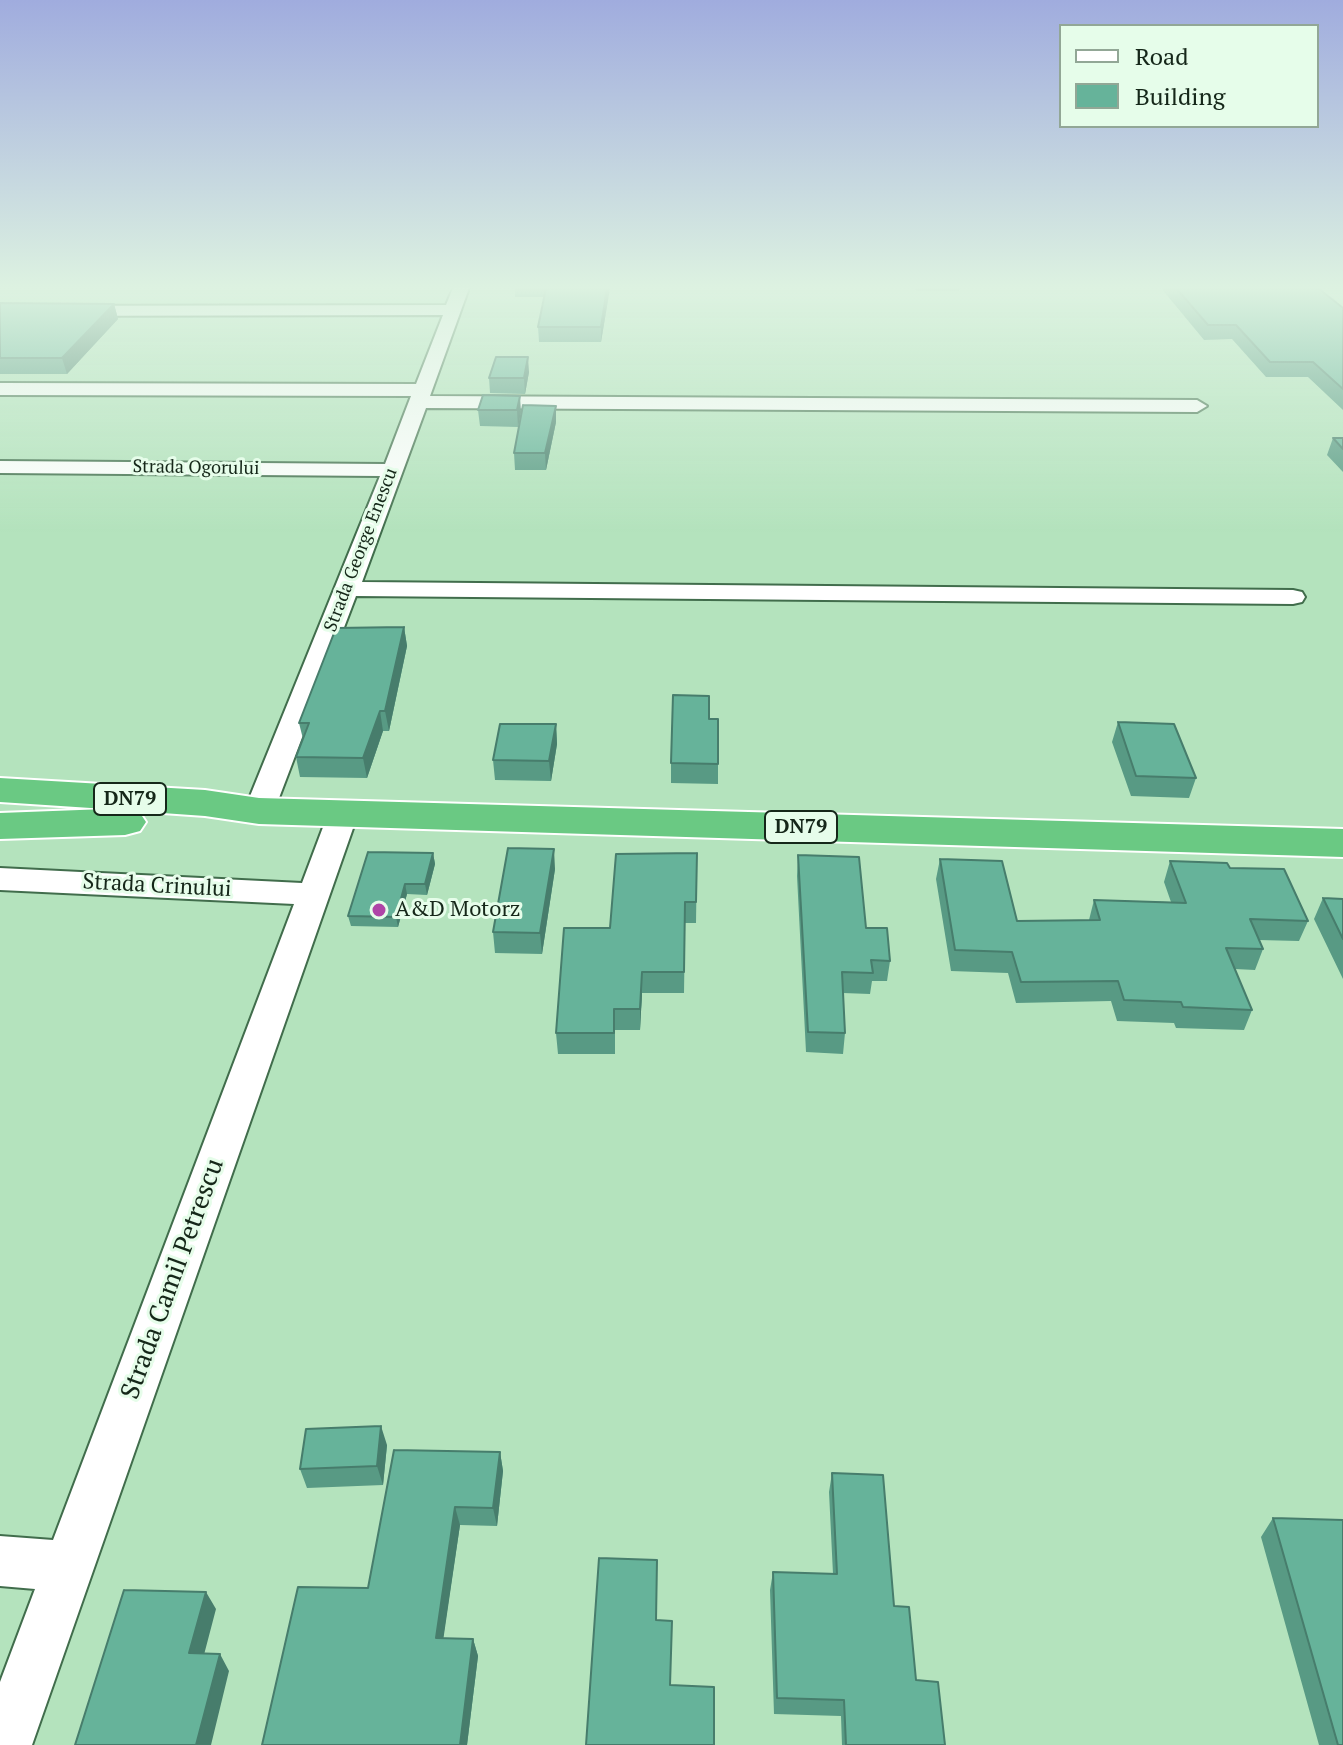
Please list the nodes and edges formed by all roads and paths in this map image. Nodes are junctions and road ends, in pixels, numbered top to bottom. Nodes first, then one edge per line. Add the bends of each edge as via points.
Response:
1 (430, 369) edge
2 (0, 389) edge
3 (420, 396) junction
4 (1197, 406) dead end
5 (0, 467) edge
6 (393, 470) junction
7 (347, 589) junction
8 (1293, 597) dead end
9 (0, 790) edge
10 (259, 811) junction
11 (343, 814) junction
12 (0, 826) edge
13 (1343, 843) edge
14 (0, 879) edge
15 (313, 894) junction
16 (0, 1561) edge
17 (69, 1567) junction
18 (4, 1745) edge

1 - 3 street, Strada George Enescu
2 - 3 street
3 - 4 street
3 - 6 street, Strada George Enescu
5 - 6 street, Strada Ogorului
6 - 7 street, Strada George Enescu
7 - 8 street
7 - 10 street, Strada George Enescu
9 - 10 highway, DN79
10 - 11 highway, DN79
10 - 12 highway, DN79 via 198,819
11 - 13 highway, DN79
11 - 15 street, Strada Camil Petrescu
14 - 15 street, Strada Crinului
15 - 17 street, Strada Camil Petrescu
16 - 17 street
17 - 18 street, Strada Camil Petrescu

